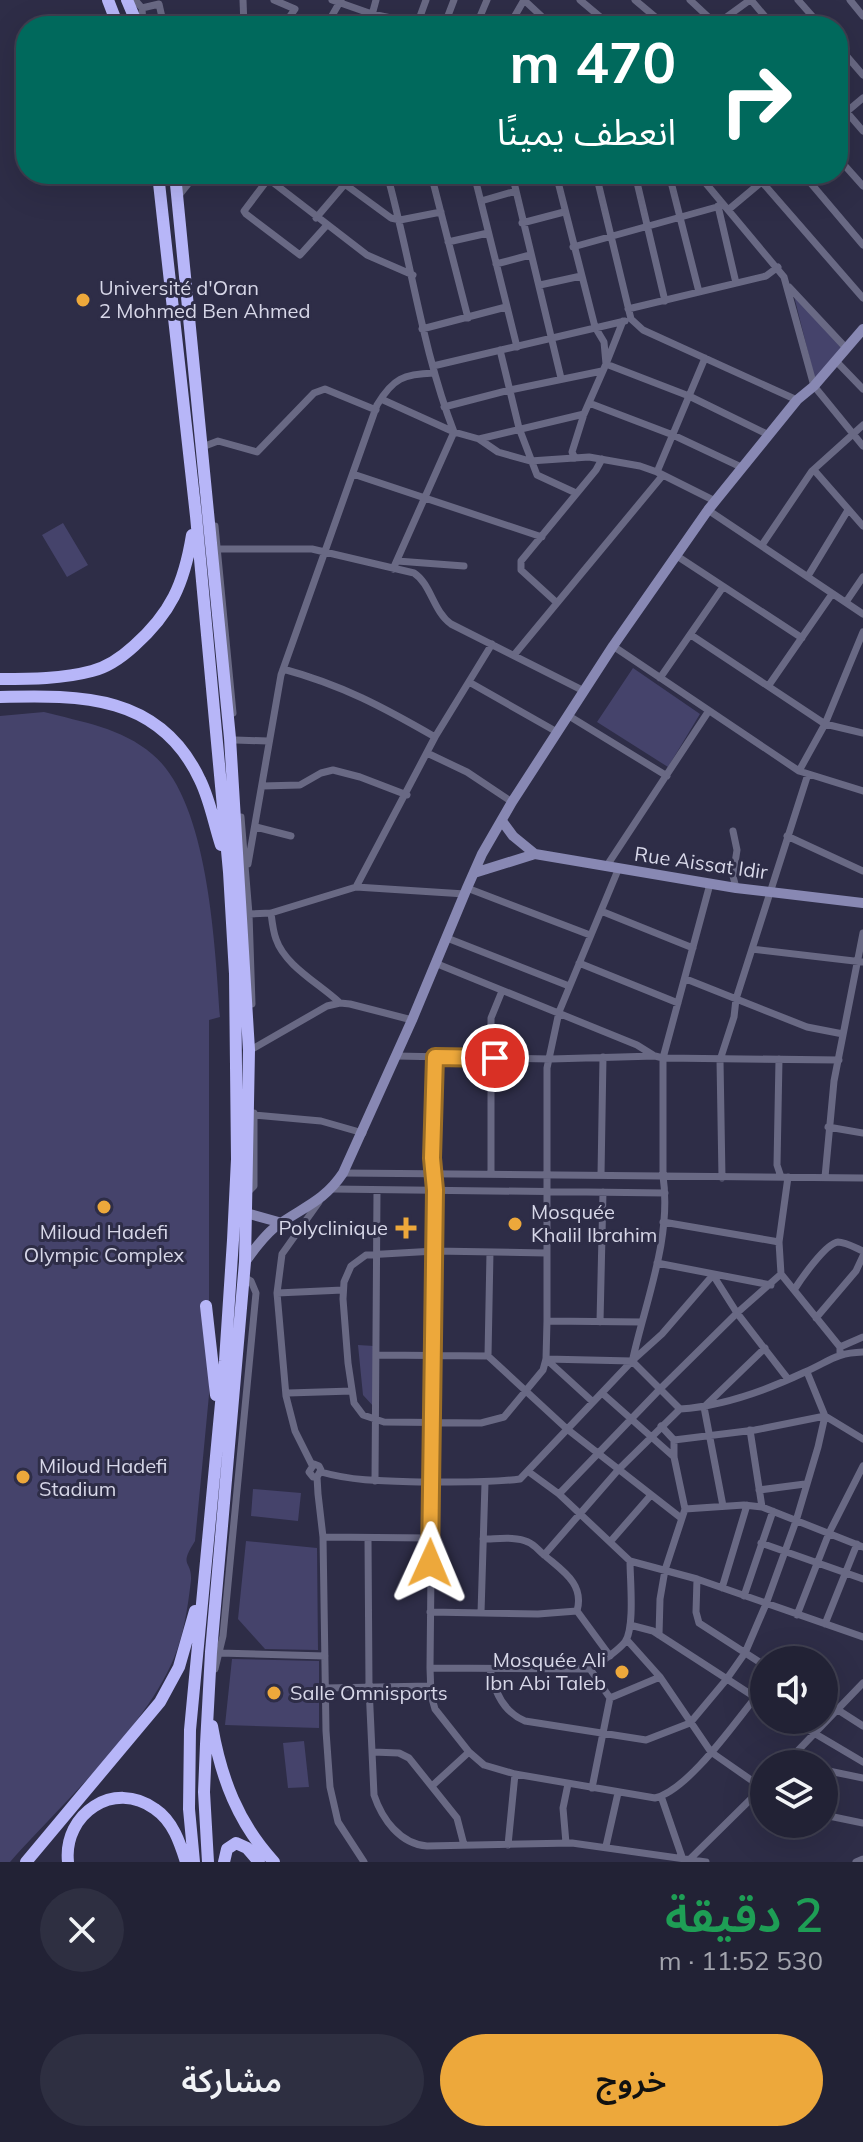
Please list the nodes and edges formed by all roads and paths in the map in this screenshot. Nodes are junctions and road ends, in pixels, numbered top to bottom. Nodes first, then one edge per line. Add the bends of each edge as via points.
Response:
1 (135, 0) edge
2 (170, 0) edge
3 (274, 0) edge
4 (376, 0) edge
5 (524, 0) edge
6 (542, 0) edge
7 (580, 0) edge
8 (635, 0) edge
9 (691, 0) edge
10 (750, 0) edge
11 (798, 0) edge
12 (850, 0) edge
13 (337, 1) edge
14 (159, 4) junction
15 (142, 8) junction
16 (535, 9) junction
17 (372, 14) junction
18 (141, 16) edge
19 (162, 16) edge
20 (290, 16) edge
21 (378, 16) edge
22 (542, 16) edge
23 (599, 16) edge
24 (654, 16) edge
25 (707, 16) edge
26 (728, 16) edge
27 (764, 16) edge
28 (812, 16) edge
29 (863, 16) edge
30 (848, 58) edge
31 (863, 75) edge
32 (848, 114) edge
33 (863, 131) edge
34 (848, 169) edge
35 (159, 184) edge
36 (176, 184) edge
37 (185, 184) edge
38 (262, 184) edge
39 (278, 184) edge
40 (345, 184) joint
41 (390, 184) edge
42 (434, 184) edge
43 (477, 184) edge
44 (514, 184) edge
45 (558, 184) edge
46 (598, 184) edge
47 (638, 184) edge
48 (671, 184) edge
49 (706, 184) edge
50 (759, 184) edge
51 (764, 184) edge
52 (811, 184) edge
53 (863, 186) edge
54 (516, 191) junction
55 (177, 201) junction
56 (481, 201) junction
57 (723, 207) junction
58 (441, 212) junction
59 (564, 212) junction
60 (679, 217) junction
61 (316, 218) junction
62 (400, 220) junction
63 (522, 223) junction
64 (326, 226) junction
65 (648, 226) junction
66 (488, 233) junction
67 (611, 235) junction
68 (448, 242) junction
69 (863, 245) edge
70 (573, 247) junction
71 (530, 255) junction
72 (496, 264) junction
73 (778, 267) junction
74 (413, 275) junction
75 (581, 276) junction
76 (736, 283) junction
77 (540, 285) junction
78 (787, 285) junction
79 (699, 292) junction
80 (863, 298) edge
81 (665, 301) junction
82 (506, 307) junction
83 (628, 309) junction
84 (468, 318) junction
85 (627, 320) junction
86 (595, 327) junction
87 (422, 329) junction
88 (863, 329) edge
89 (552, 337) junction
90 (517, 347) junction
91 (846, 348) junction
92 (500, 350) junction
93 (705, 358) junction
94 (835, 360) junction
95 (604, 368) junction
96 (434, 370) junction
97 (561, 378) junction
98 (814, 386) junction
99 (863, 389) edge
100 (510, 390) junction
101 (689, 396) junction
102 (381, 399) junction
103 (797, 400) junction
104 (589, 403) junction
105 (444, 407) junction
106 (376, 410) junction
107 (584, 414) junction
108 (863, 425) edge
109 (519, 428) junction
110 (454, 432) junction
111 (852, 434) junction
112 (673, 435) junction
113 (769, 435) junction
114 (479, 439) junction
115 (204, 443) junction
116 (863, 446) edge
117 (575, 458) junction
118 (602, 459) junction
119 (530, 461) junction
120 (741, 467) junction
121 (814, 470) junction
122 (353, 474) junction
123 (660, 474) junction
124 (576, 493) junction
125 (426, 497) junction
126 (712, 506) junction
127 (848, 510) junction
128 (196, 516) junction
129 (863, 526) edge
130 (542, 537) junction
131 (762, 545) junction
132 (218, 549) junction
133 (325, 552) junction
134 (677, 556) junction
135 (395, 565) junction
136 (464, 566) dead end
137 (808, 576) junction
138 (863, 577) edge
139 (723, 587) junction
140 (832, 594) junction
141 (556, 602) junction
142 (846, 602) junction
143 (863, 614) edge
144 (863, 632) edge
145 (691, 635) junction
146 (802, 638) junction
147 (492, 644) junction
148 (613, 646) junction
149 (514, 655) junction
150 (283, 669) junction
151 (660, 678) junction
152 (0, 679) edge
153 (469, 682) junction
154 (769, 685) junction
155 (584, 691) junction
156 (0, 697) edge
157 (708, 712) junction
158 (569, 716) junction
159 (825, 724) junction
160 (557, 732) junction
161 (863, 733) edge
162 (435, 737) junction
163 (235, 740) junction
164 (268, 741) junction
165 (427, 753) junction
166 (799, 771) junction
167 (808, 774) junction
168 (667, 776) junction
169 (262, 786) junction
170 (863, 791) edge
171 (407, 795) junction
172 (512, 802) junction
173 (502, 821) junction
174 (256, 827) junction
175 (733, 831) dead end
176 (291, 836) dead end
177 (787, 836) junction
178 (535, 854) junction
179 (606, 868) junction
180 (618, 870) junction
181 (863, 871) edge
182 (229, 872) junction
183 (474, 873) junction
184 (246, 874) junction
185 (710, 884) junction
186 (356, 887) junction
187 (736, 888) junction
188 (466, 891) junction
189 (771, 891) junction
190 (863, 903) edge
191 (601, 911) junction
192 (271, 913) junction
193 (249, 914) junction
194 (863, 933) edge
195 (590, 935) junction
196 (447, 938) junction
197 (693, 948) junction
198 (752, 949) junction
199 (860, 962) edge
200 (435, 963) junction
201 (579, 963) junction
202 (686, 979) junction
203 (569, 986) junction
204 (502, 991) junction
205 (736, 999) junction
206 (340, 1003) junction
207 (678, 1003) junction
208 (558, 1015) junction
209 (412, 1020) junction
210 (843, 1034) junction
211 (254, 1048) junction
212 (396, 1056) junction
213 (435, 1057) junction
214 (603, 1057) junction
215 (659, 1057) junction
216 (491, 1058) junction
217 (549, 1059) junction
218 (779, 1059) junction
219 (720, 1060) junction
220 (839, 1060) junction
221 (254, 1115) junction
222 (828, 1127) junction
223 (363, 1133) junction
224 (863, 1133) edge
225 (343, 1173) junction
226 (415, 1173) junction
227 (433, 1173) junction
228 (491, 1174) junction
229 (550, 1175) junction
230 (601, 1175) junction
231 (663, 1176) junction
232 (784, 1177) junction
233 (825, 1177) junction
234 (722, 1178) junction
235 (863, 1178) edge
236 (332, 1189) junction
237 (435, 1190) junction
238 (377, 1191) junction
239 (415, 1191) junction
240 (550, 1192) junction
241 (603, 1192) junction
242 (665, 1193) junction
243 (246, 1194) junction
244 (323, 1197) junction
245 (246, 1213) junction
246 (663, 1222) junction
247 (282, 1223) junction
248 (293, 1235) junction
249 (779, 1242) junction
250 (435, 1251) junction
251 (490, 1252) junction
252 (546, 1253) junction
253 (863, 1254) edge
254 (376, 1255) junction
255 (245, 1262) junction
256 (657, 1263) junction
257 (781, 1274) junction
258 (713, 1275) junction
259 (244, 1276) junction
260 (771, 1285) junction
261 (343, 1290) junction
262 (794, 1290) junction
263 (277, 1293) junction
264 (206, 1306) dead end
265 (737, 1313) junction
266 (816, 1318) junction
267 (547, 1321) junction
268 (600, 1322) junction
269 (641, 1322) junction
270 (863, 1337) edge
271 (765, 1348) junction
272 (840, 1350) junction
273 (863, 1352) edge
274 (376, 1355) junction
275 (432, 1355) junction
276 (488, 1356) junction
277 (546, 1359) junction
278 (632, 1361) junction
279 (807, 1372) junction
280 (788, 1379) junction
281 (661, 1388) junction
282 (527, 1390) junction
283 (352, 1391) junction
284 (288, 1393) dead end
285 (602, 1393) junction
286 (593, 1402) junction
287 (704, 1407) junction
288 (680, 1409) junction
289 (825, 1416) junction
290 (375, 1419) junction
291 (632, 1420) junction
292 (432, 1423) junction
293 (661, 1426) junction
294 (567, 1429) junction
295 (750, 1430) junction
296 (709, 1436) junction
297 (651, 1437) junction
298 (863, 1439) edge
299 (674, 1440) junction
300 (599, 1454) junction
301 (216, 1457) junction
302 (674, 1457) junction
303 (863, 1466) edge
304 (619, 1469) junction
305 (529, 1472) junction
306 (319, 1474) junction
307 (375, 1481) junction
308 (432, 1482) junction
309 (485, 1483) junction
310 (805, 1484) junction
311 (759, 1490) junction
312 (559, 1494) junction
313 (651, 1495) junction
314 (747, 1505) junction
315 (723, 1506) junction
316 (762, 1507) junction
317 (685, 1509) junction
318 (773, 1511) junction
319 (579, 1514) junction
320 (681, 1518) junction
321 (796, 1521) junction
322 (829, 1533) junction
323 (323, 1537) junction
324 (368, 1538) junction
325 (430, 1538) junction
326 (483, 1539) junction
327 (610, 1542) junction
328 (761, 1543) junction
329 (860, 1545) edge
330 (785, 1551) junction
331 (544, 1555) junction
332 (630, 1561) junction
333 (818, 1563) junction
334 (665, 1570) junction
335 (205, 1573) junction
336 (846, 1573) junction
337 (697, 1579) junction
338 (863, 1579) edge
339 (722, 1588) junction
340 (744, 1596) junction
341 (766, 1604) junction
342 (577, 1611) junction
343 (430, 1612) junction
344 (481, 1613) junction
345 (797, 1615) junction
346 (825, 1624) junction
347 (630, 1625) junction
348 (659, 1635) junction
349 (863, 1637) edge
350 (627, 1640) junction
351 (219, 1653) junction
352 (745, 1653) junction
353 (325, 1656) junction
354 (610, 1656) junction
355 (750, 1656) edge
356 (430, 1668) junction
357 (490, 1669) junction
358 (590, 1669) junction
359 (660, 1677) junction
360 (726, 1680) junction
361 (863, 1683) edge
362 (431, 1686) junction
363 (369, 1687) junction
364 (325, 1688) junction
365 (209, 1694) junction
366 (750, 1695) edge
367 (610, 1698) junction
368 (750, 1704) edge
369 (838, 1709) joint
370 (690, 1723) junction
371 (863, 1726) edge
372 (604, 1734) junction
373 (813, 1734) edge
374 (816, 1734) edge
375 (799, 1750) edge
376 (373, 1752) junction
377 (469, 1752) junction
378 (711, 1752) junction
379 (854, 1757) junction
380 (863, 1762) edge
381 (515, 1774) junction
382 (838, 1774) edge
383 (850, 1775) junction
384 (750, 1778) edge
385 (863, 1778) edge
386 (568, 1784) junction
387 (432, 1786) junction
388 (592, 1788) junction
389 (618, 1793) junction
390 (661, 1796) junction
391 (750, 1799) edge
392 (838, 1818) edge
393 (863, 1823) edge
394 (566, 1843) junction
395 (464, 1845) junction
396 (508, 1845) junction
397 (606, 1846) junction
398 (687, 1859) edge
399 (863, 1859) edge
400 (26, 1862) edge
401 (68, 1862) edge
402 (186, 1862) edge
403 (194, 1862) edge
404 (208, 1862) edge
405 (224, 1862) edge
406 (259, 1862) edge
407 (274, 1862) edge
408 (364, 1862) edge
409 (706, 1862) edge
410 (856, 1862) edge

1 - 15 street
2 - 14 street
3 - 20 street via 295,9
4 - 17 street
5 - 16 street
6 - 16 street
7 - 23 street
8 - 24 street
9 - 25 street
10 - 26 street
10 - 27 street
11 - 28 street
12 - 29 street
13 - 17 street
14 - 15 street
14 - 19 street
15 - 18 street
16 - 22 street
17 - 21 street
30 - 31 street
32 - 33 street
34 - 53 street
35 - 128 highway
36 - 55 highway
37 - 55 street
38 - 64 street via 244,211 300,255
39 - 61 street
40 - 61 street
40 - 62 street
41 - 62 street
42 - 58 street
43 - 56 street
44 - 54 street
45 - 59 street
46 - 67 street
47 - 65 street
48 - 60 street
49 - 57 street
50 - 57 street
51 - 80 street
52 - 69 street
54 - 56 street
54 - 63 street
55 - 115 highway
56 - 66 street
57 - 60 street
57 - 73 street
57 - 76 street
58 - 62 street
58 - 68 street
59 - 63 street
59 - 70 street
60 - 65 street
60 - 79 street
61 - 64 street
62 - 74 street
63 - 71 street
64 - 74 street via 374,260
65 - 67 street
65 - 81 street
66 - 68 street
66 - 72 street
67 - 70 street
67 - 83 street
68 - 84 street
70 - 75 street
71 - 72 street
71 - 77 street
72 - 82 street
73 - 76 street via 766,276
73 - 78 street
74 - 87 street
75 - 77 street
75 - 86 street
76 - 79 street
77 - 89 street
78 - 91 street
78 - 98 street
79 - 81 street
81 - 83 street
82 - 84 street
82 - 90 street
83 - 85 street
84 - 87 street
85 - 86 street
85 - 93 street
85 - 95 street
86 - 89 street
86 - 95 street via 604,342
87 - 96 street
88 - 91 street
89 - 90 street
89 - 97 street
90 - 92 street
91 - 94 street
92 - 96 street
92 - 100 street
93 - 101 street
93 - 103 street
94 - 98 street
94 - 99 street
95 - 97 street
95 - 101 street
95 - 104 street
96 - 102 street via 396,379
96 - 105 street
97 - 100 street
98 - 103 street
98 - 111 street
100 - 105 street
100 - 109 street
101 - 112 street
101 - 113 street
102 - 106 street
102 - 110 street
103 - 113 street
104 - 107 street
104 - 112 street
105 - 110 street
106 - 115 street via 325,389 310,397 257,452 218,441
106 - 122 street
107 - 109 street
107 - 117 street via 572,452
108 - 111 street
109 - 114 street
109 - 119 street
110 - 114 street
110 - 125 street
111 - 116 street
111 - 121 street
112 - 120 street
112 - 123 street
113 - 120 street
114 - 119 street via 498,452
115 - 132 street
115 - 243 highway via 240,867 249,1050
117 - 118 street
117 - 119 street
118 - 123 street
118 - 124 street
119 - 124 street via 537,475
120 - 126 street
121 - 127 street
121 - 131 street
122 - 125 street
122 - 133 street
123 - 126 street
123 - 141 street
124 - 130 street
125 - 130 street
125 - 135 street
126 - 131 street
126 - 134 street
127 - 129 street
127 - 137 street
128 - 152 highway via 187,567 174,599 155,627 127,652 94,670
128 - 182 highway
130 - 141 street via 521,561 521,570
131 - 137 street
132 - 133 street
132 - 163 street
133 - 135 street
133 - 150 street
134 - 139 street
134 - 148 street
135 - 136 street
135 - 147 street via 418,574 445,620
137 - 140 street
138 - 142 street
139 - 145 street
139 - 146 street
140 - 142 street
140 - 146 street
141 - 149 street
142 - 143 street
144 - 159 street
145 - 151 street
145 - 154 street
146 - 154 street
147 - 149 street
147 - 153 street
148 - 151 street
148 - 155 street
149 - 155 street
150 - 162 street via 360,695
150 - 164 street
151 - 157 street
153 - 160 street
153 - 162 street
154 - 159 street
155 - 158 street
156 - 182 highway via 93,699 158,727 180,747 201,780
157 - 166 street
157 - 168 street
158 - 160 street
158 - 168 street
159 - 161 street
159 - 166 street
160 - 172 street
162 - 165 street
163 - 164 street
163 - 184 street
164 - 169 street
165 - 171 street
165 - 172 street
166 - 167 street
167 - 170 street
167 - 177 street
168 - 179 street
169 - 171 street via 300,785 333,770
169 - 174 street
171 - 186 street
172 - 173 street
173 - 178 street
173 - 183 street
174 - 176 street
174 - 184 street
175 - 187 street
177 - 181 street
177 - 189 street
178 - 179 street, Rue Aissat Idir
178 - 183 street
179 - 180 street, Rue Aissat Idir
180 - 185 street, Rue Aissat Idir
180 - 191 street
182 - 301 highway via 237,1159
183 - 188 street
184 - 193 street
185 - 187 street, Rue Aissat Idir
185 - 197 street
186 - 188 street
186 - 192 street
187 - 189 street, Rue Aissat Idir
188 - 195 street
188 - 196 street
189 - 190 street, Rue Aissat Idir
189 - 198 street
191 - 195 street
191 - 197 street
192 - 193 street
192 - 206 street via 276,941 284,952
193 - 211 street
194 - 199 street
195 - 201 street
196 - 200 street
196 - 203 street
197 - 202 street
198 - 199 street
198 - 205 street
199 - 210 street
200 - 204 street
200 - 209 street
201 - 203 street
201 - 207 street
202 - 205 street
202 - 207 street
203 - 208 street
204 - 208 street
204 - 216 street via 491,1018
205 - 210 street via 807,1027
205 - 219 street
206 - 209 street
206 - 211 street
207 - 215 street
208 - 215 street
208 - 217 street
209 - 212 street
210 - 220 street
211 - 221 street
212 - 213 street
212 - 223 street
213 - 216 street
213 - 227 street
214 - 215 street
214 - 217 street
214 - 230 street
215 - 219 street
215 - 231 street
216 - 217 street
216 - 228 street
217 - 229 street
218 - 219 street
218 - 220 street
218 - 232 street via 777,1165
219 - 234 street
220 - 222 street
221 - 223 street via 321,1121
221 - 243 street via 254,1186
222 - 224 street
222 - 233 street
223 - 225 street
225 - 226 street
225 - 236 street
226 - 227 street
226 - 239 street
227 - 228 street
227 - 237 street
228 - 229 street
229 - 230 street
229 - 240 street
230 - 231 street
231 - 234 street
231 - 242 street
232 - 233 street
232 - 234 street
232 - 249 street
233 - 235 street
236 - 238 street
236 - 244 street
237 - 239 street
237 - 240 street
237 - 250 street
238 - 239 street
238 - 254 street
240 - 241 street
240 - 252 street
241 - 242 street
241 - 268 street
242 - 246 street
243 - 245 highway
244 - 247 street
244 - 248 street
245 - 247 street
245 - 255 highway
246 - 249 street
246 - 256 street
247 - 248 street
247 - 255 street
248 - 263 street via 282,1254
249 - 257 street
250 - 251 street
250 - 254 street
250 - 275 street
251 - 252 street
251 - 276 street
252 - 267 street
253 - 262 street via 835,1243
253 - 266 street via 856,1271
254 - 261 street via 366,1255 351,1266
254 - 274 street
255 - 259 highway
256 - 258 street
256 - 269 street
257 - 260 street
257 - 262 street
258 - 260 street
258 - 265 street
258 - 278 street
259 - 351 street via 256,1293
259 - 365 highway
260 - 265 street
261 - 263 street
261 - 283 street
262 - 266 street
263 - 306 street via 286,1396 312,1465 310,1474
264 - 301 highway via 215,1373
265 - 271 street
265 - 281 street
266 - 272 street
267 - 268 street
267 - 277 street
268 - 269 street
269 - 278 street
270 - 272 street
271 - 280 street
271 - 287 street
272 - 273 street
272 - 279 street
274 - 275 street
274 - 290 street
275 - 276 street
275 - 292 street
276 - 282 street
277 - 278 street
277 - 282 street
277 - 286 street
278 - 281 street
278 - 285 street
279 - 280 street
279 - 289 street
280 - 287 street
281 - 288 street
281 - 291 street
282 - 292 street via 504,1417 481,1423
282 - 294 street
283 - 284 street
283 - 290 street via 363,1415
285 - 286 street
285 - 291 street
286 - 294 street
287 - 288 street
287 - 296 street
288 - 293 street
289 - 295 street
289 - 298 street
289 - 310 street
290 - 292 street
290 - 307 street
291 - 297 street
291 - 300 street
292 - 308 street
293 - 297 street
293 - 299 street
294 - 300 street
294 - 305 street
295 - 296 street
295 - 311 street
296 - 299 street
296 - 315 street
297 - 302 street
297 - 304 street
299 - 302 street
300 - 304 street
300 - 312 street
301 - 335 highway
302 - 317 street
303 - 322 street
304 - 313 street
304 - 319 street
305 - 309 street via 520,1479
305 - 312 street
306 - 307 street
306 - 323 street
307 - 308 street
308 - 309 street
308 - 325 street
309 - 326 street
310 - 311 street
310 - 321 street
311 - 316 street
312 - 319 street
313 - 320 street
313 - 327 street
314 - 315 street
314 - 316 street
314 - 339 street
315 - 317 street
316 - 318 street
317 - 320 street
318 - 321 street
318 - 328 street
319 - 327 street
319 - 331 street
320 - 334 street
321 - 322 street
321 - 330 street
322 - 329 street
322 - 333 street
323 - 324 street
323 - 353 street
324 - 325 street
324 - 363 street
325 - 343 street
326 - 331 street via 524,1540
326 - 344 street
327 - 332 street
328 - 330 street
328 - 340 street
329 - 336 street
330 - 333 street
330 - 341 street
331 - 342 street via 575,1584
332 - 334 street
332 - 347 street
333 - 336 street
333 - 345 street
334 - 337 street
334 - 348 street
335 - 400 highway via 183,1657 168,1690
335 - 403 highway via 190,1730
336 - 338 street
336 - 346 street
337 - 339 street
337 - 352 street via 699,1623
339 - 340 street
340 - 341 street
341 - 345 street
341 - 352 street
342 - 344 street
342 - 354 street
343 - 344 street
343 - 356 street
345 - 346 street
346 - 349 street
347 - 348 street
347 - 350 street
348 - 360 street
350 - 354 street
350 - 359 street
351 - 353 street
351 - 365 street
352 - 355 street
352 - 360 street
353 - 364 street
354 - 358 street
356 - 357 street
356 - 362 street
357 - 358 street
357 - 372 street via 494,1690 520,1719
358 - 367 street
359 - 367 street
359 - 370 street
360 - 366 street
360 - 370 street
361 - 369 street
362 - 363 street
362 - 377 street via 435,1709
363 - 364 street
363 - 376 street
364 - 408 street via 333,1806
365 - 404 highway via 204,1792
365 - 407 highway via 220,1768 248,1831
367 - 372 street
368 - 378 street
369 - 371 street
370 - 372 street via 646,1740
370 - 378 street
372 - 388 street
373 - 375 street
374 - 379 street
376 - 387 street via 406,1755
376 - 395 street via 375,1800 400,1837 417,1846
377 - 381 street via 484,1765
377 - 387 street
378 - 384 street
378 - 390 street
379 - 380 street
379 - 383 street
381 - 386 street
381 - 396 street
382 - 383 street
383 - 385 street
386 - 388 street
386 - 394 street via 563,1808
387 - 395 street via 457,1818
388 - 389 street
389 - 390 street
389 - 397 street
390 - 398 street
391 - 398 street
392 - 393 street
394 - 396 street
394 - 397 street
395 - 396 street
397 - 398 street
398 - 409 street
399 - 410 street
401 - 402 highway via 69,1839 82,1816 101,1802 127,1797 167,1820
405 - 406 highway via 227,1849 236,1843

